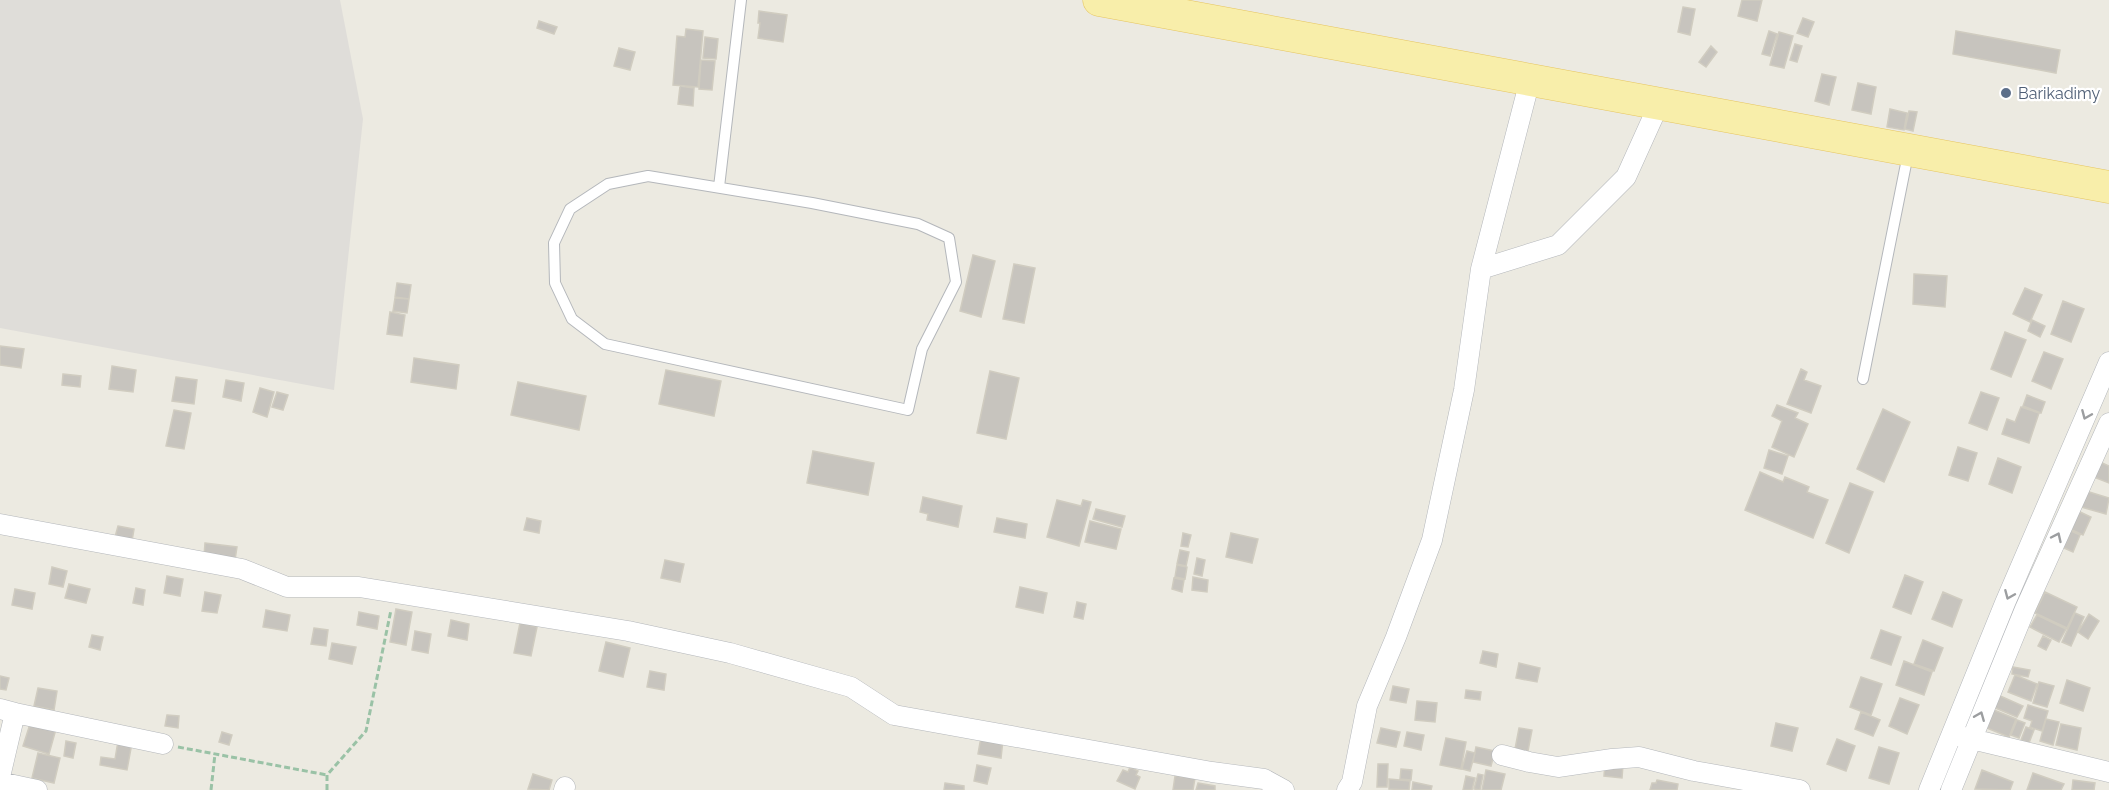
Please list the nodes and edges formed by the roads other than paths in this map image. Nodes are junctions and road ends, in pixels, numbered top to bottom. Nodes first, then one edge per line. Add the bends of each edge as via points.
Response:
1 (741, 0) edge
2 (1099, 0) edge
3 (1530, 80) junction
4 (1659, 104) junction
5 (1909, 151) junction
6 (719, 187) junction
7 (2109, 187) edge
8 (1481, 269) junction
9 (2109, 362) edge
10 (1863, 379) dead end
11 (2109, 423) edge
12 (0, 524) edge
13 (8, 711) edge
14 (1951, 733) junction
15 (1971, 740) junction
16 (163, 744) road end
17 (1502, 755) dead end
18 (2109, 772) edge
19 (0, 777) edge
20 (0, 782) edge
21 (38, 790) edge
22 (1284, 790) edge
23 (1347, 790) edge
24 (1800, 790) edge
25 (1929, 790) edge
26 (1951, 790) edge

1 - 6 lane
2 - 3 main road
3 - 4 main road
3 - 8 street
4 - 5 main road
4 - 8 street via 1626,177 1558,245
5 - 7 main road
5 - 10 lane
6 - 6 lane via 918,224 949,238 956,282 922,349 908,410 605,344 572,319 554,273 554,243 570,209 608,184 648,176
8 - 23 street via 1464,390 1432,540 1367,706 1352,782
9 -> 14 street
15 -> 11 street
12 - 22 street via 242,569 287,587 359,587 730,653 851,687 894,715 1264,779
13 - 16 street
13 - 19 street
14 - 15 street
14 - 25 street
15 - 18 street
15 - 26 street
17 - 24 street via 1558,766 1639,757
20 - 21 street

